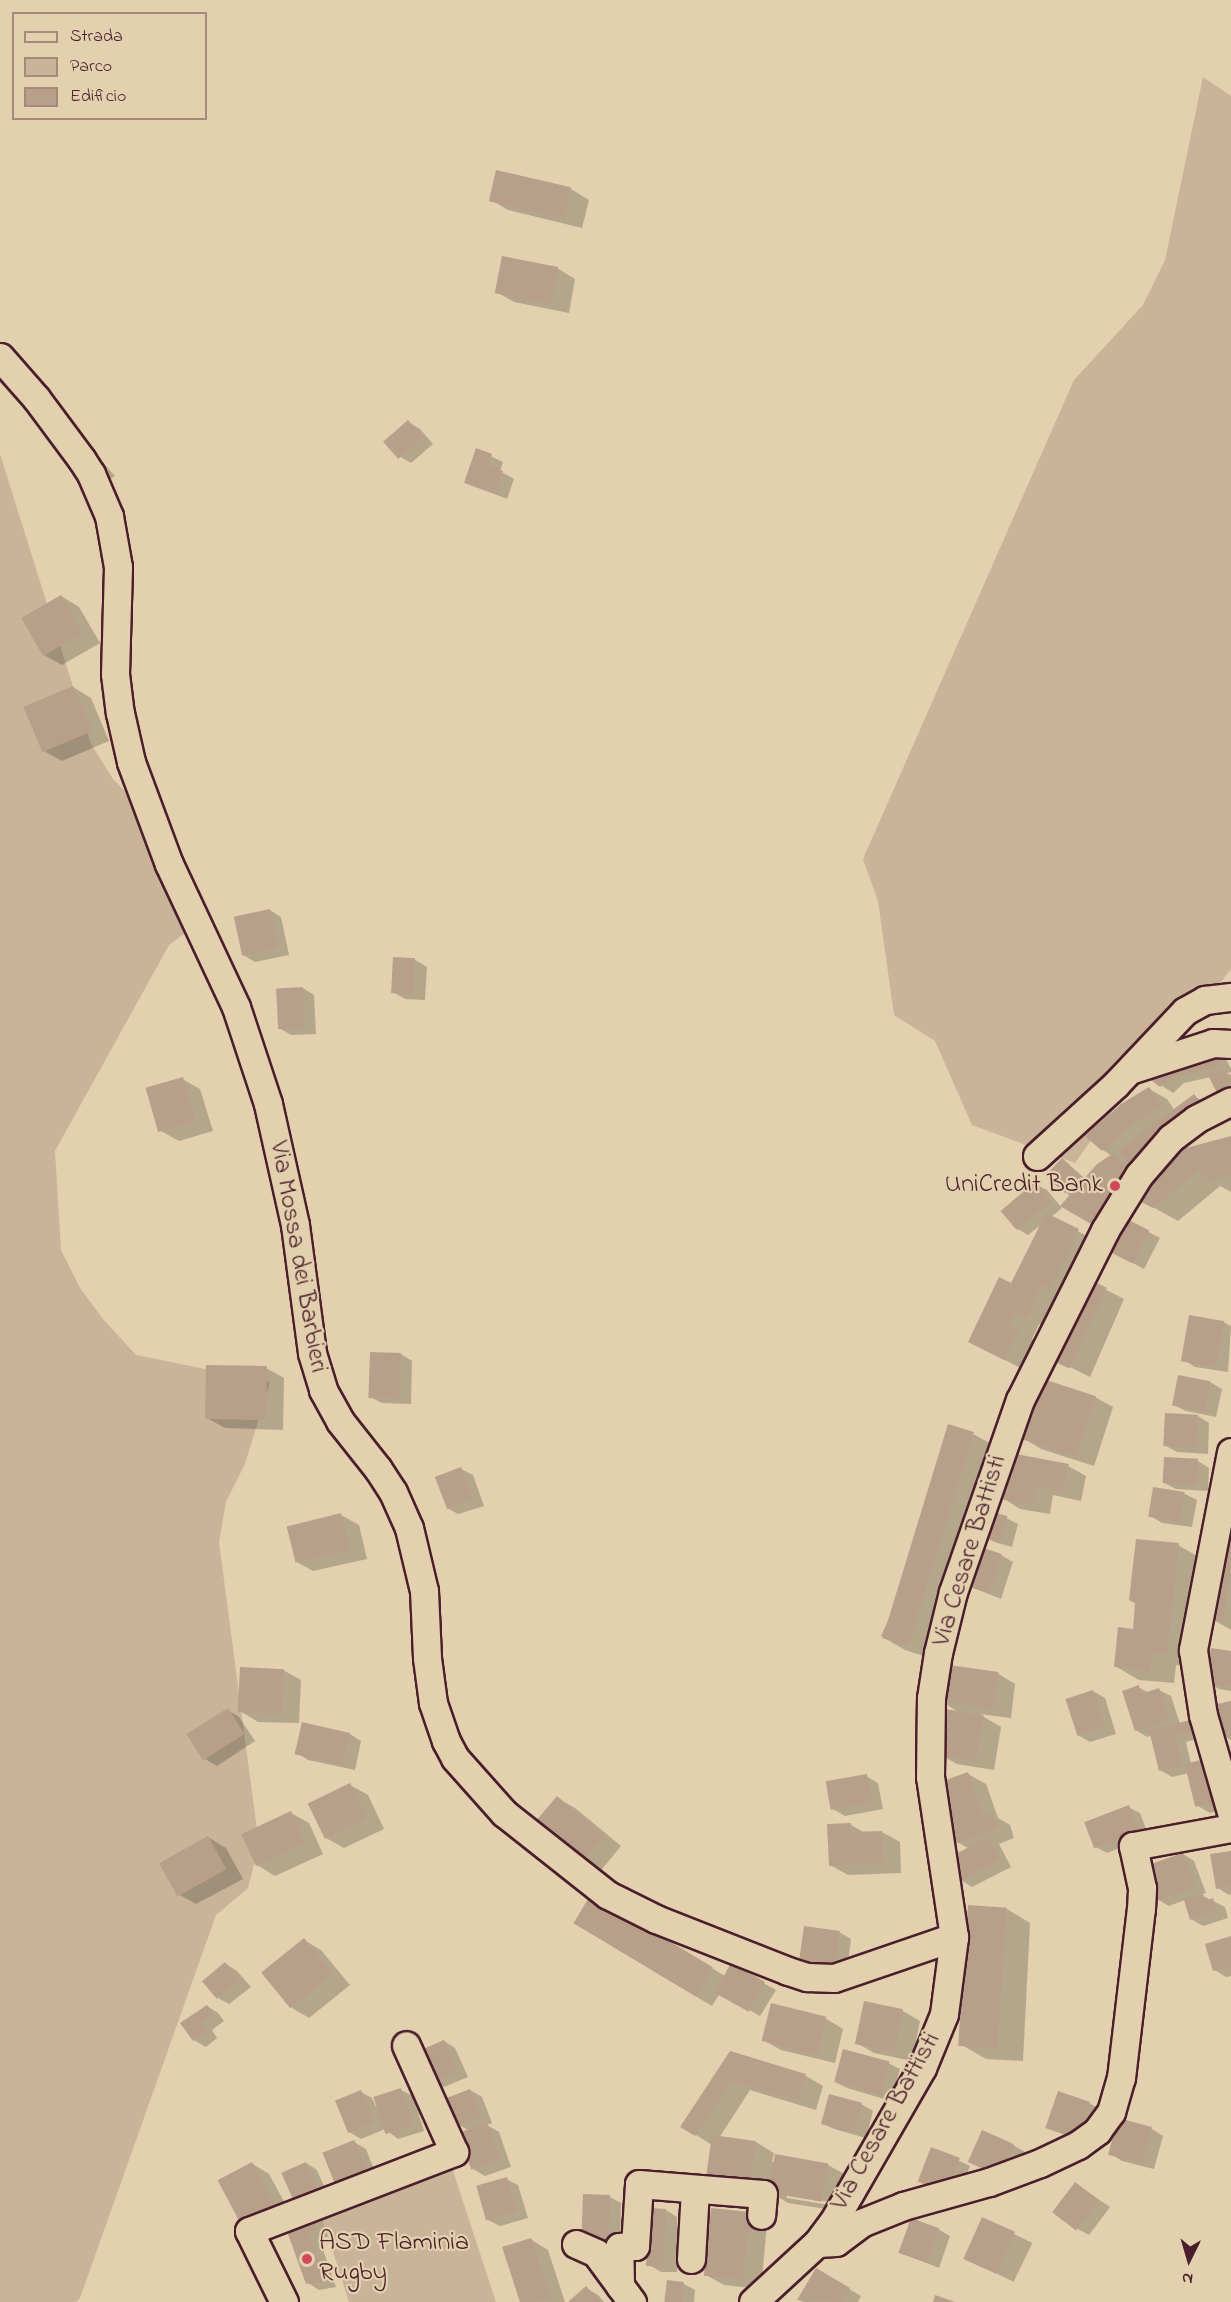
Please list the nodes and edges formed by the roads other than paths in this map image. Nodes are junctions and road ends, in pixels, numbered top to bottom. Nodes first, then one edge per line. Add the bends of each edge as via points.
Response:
1 (0, 357) edge
2 (1231, 997) edge
3 (1231, 1044) edge
4 (1128, 1070) junction
5 (1231, 1101) edge
6 (1037, 1156) dead end
7 (1231, 1452) edge
8 (1231, 1812) edge
9 (1231, 1828) edge
10 (954, 1937) junction
11 (406, 2045) dead end
12 (695, 2189) junction
13 (761, 2215) dead end
14 (817, 2243) junction
15 (576, 2244) dead end
16 (691, 2259) dead end
17 (626, 2294) edge
18 (284, 2302) edge
19 (753, 2302) edge

1 - 10 street, Via Mossa dei Barbieri via 87,467 109,516 118,567 115,674 131,762 169,864 236,1007 268,1104 295,1225 312,1353 323,1390 340,1421 393,1492 409,1528 424,1591 433,1702 455,1758 504,1813 608,1895 656,1920 788,1971 807,1977 834,1978
2 - 4 street via 1205,1000 1185,1011
3 - 4 street via 1213,1043
4 - 6 street
5 - 10 street, Via Cesare Battisti via 1196,1119 1165,1144 1139,1175 1105,1230 1020,1400 953,1592 938,1653 928,1745
7 - 8 street via 1193,1650 1203,1715
9 - 14 street via 1133,1846 1142,1888 1141,1909 1121,2078 1111,2112 1097,2131 1078,2145 1031,2166 903,2206 861,2223 836,2242
10 - 14 street, Via Cesare Battisti via 944,2014 929,2055 838,2214
11 - 18 street via 454,2152 249,2231
12 - 13 street via 763,2194
12 - 16 street
12 - 17 street via 639,2184 635,2246 619,2247
14 - 19 street, Via Cesare Battisti
15 - 17 street via 596,2253

